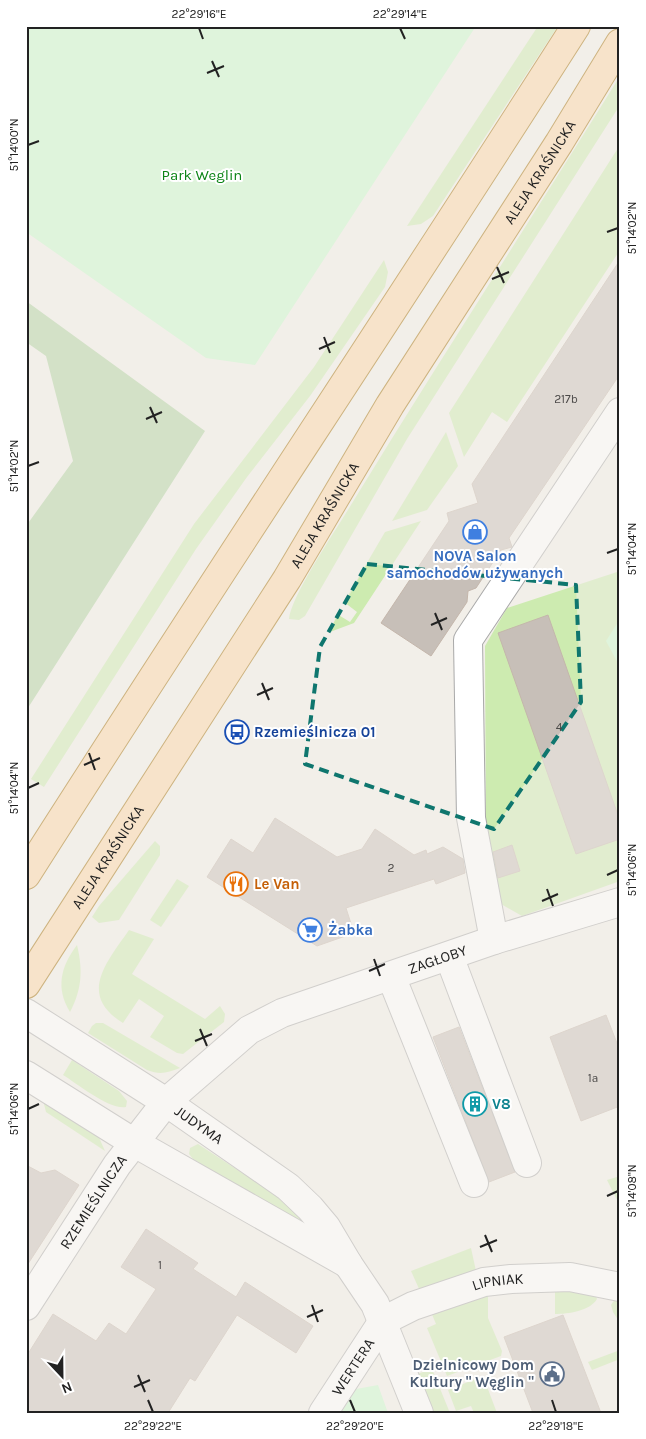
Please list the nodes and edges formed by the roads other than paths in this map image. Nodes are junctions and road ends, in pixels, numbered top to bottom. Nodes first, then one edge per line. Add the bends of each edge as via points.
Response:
1 (576, 26) edge
2 (620, 43) edge
3 (620, 412) edge
4 (26, 875) edge
5 (620, 902) edge
6 (494, 940) junction
7 (449, 956) junction
8 (391, 976) junction
9 (26, 984) edge
10 (26, 1013) edge
11 (26, 1075) edge
12 (166, 1102) junction
13 (133, 1142) junction
14 (527, 1163) dead end
15 (474, 1183) dead end
16 (348, 1264) junction
17 (620, 1287) edge
18 (26, 1306) edge
19 (383, 1321) junction
20 (323, 1413) edge
21 (419, 1413) edge

1 - 4 main road
2 - 9 main road, ALEJA KRAŚNICKA via 390,405 282,587
3 - 6 street via 468,640 471,818
5 - 6 street, ZAGŁOBY
6 - 7 street, ZAGŁOBY
7 - 8 street, ZAGŁOBY
7 - 14 street
8 - 12 street, ZAGŁOBY via 282,1013 249,1030
8 - 15 street
10 - 12 street, JUDYMA
11 - 13 street, JUDYMA
12 - 13 street, RZEMIEŚLNICZA
12 - 16 street, JUDYMA via 288,1187 326,1227
13 - 16 street, JUDYMA
13 - 18 street, RZEMIEŚLNICZA
16 - 19 street, JUDYMA
17 - 19 street, LIPNIAK via 570,1277 484,1282 413,1306
19 - 20 street, WERTERA
19 - 21 street, JUDYMA

